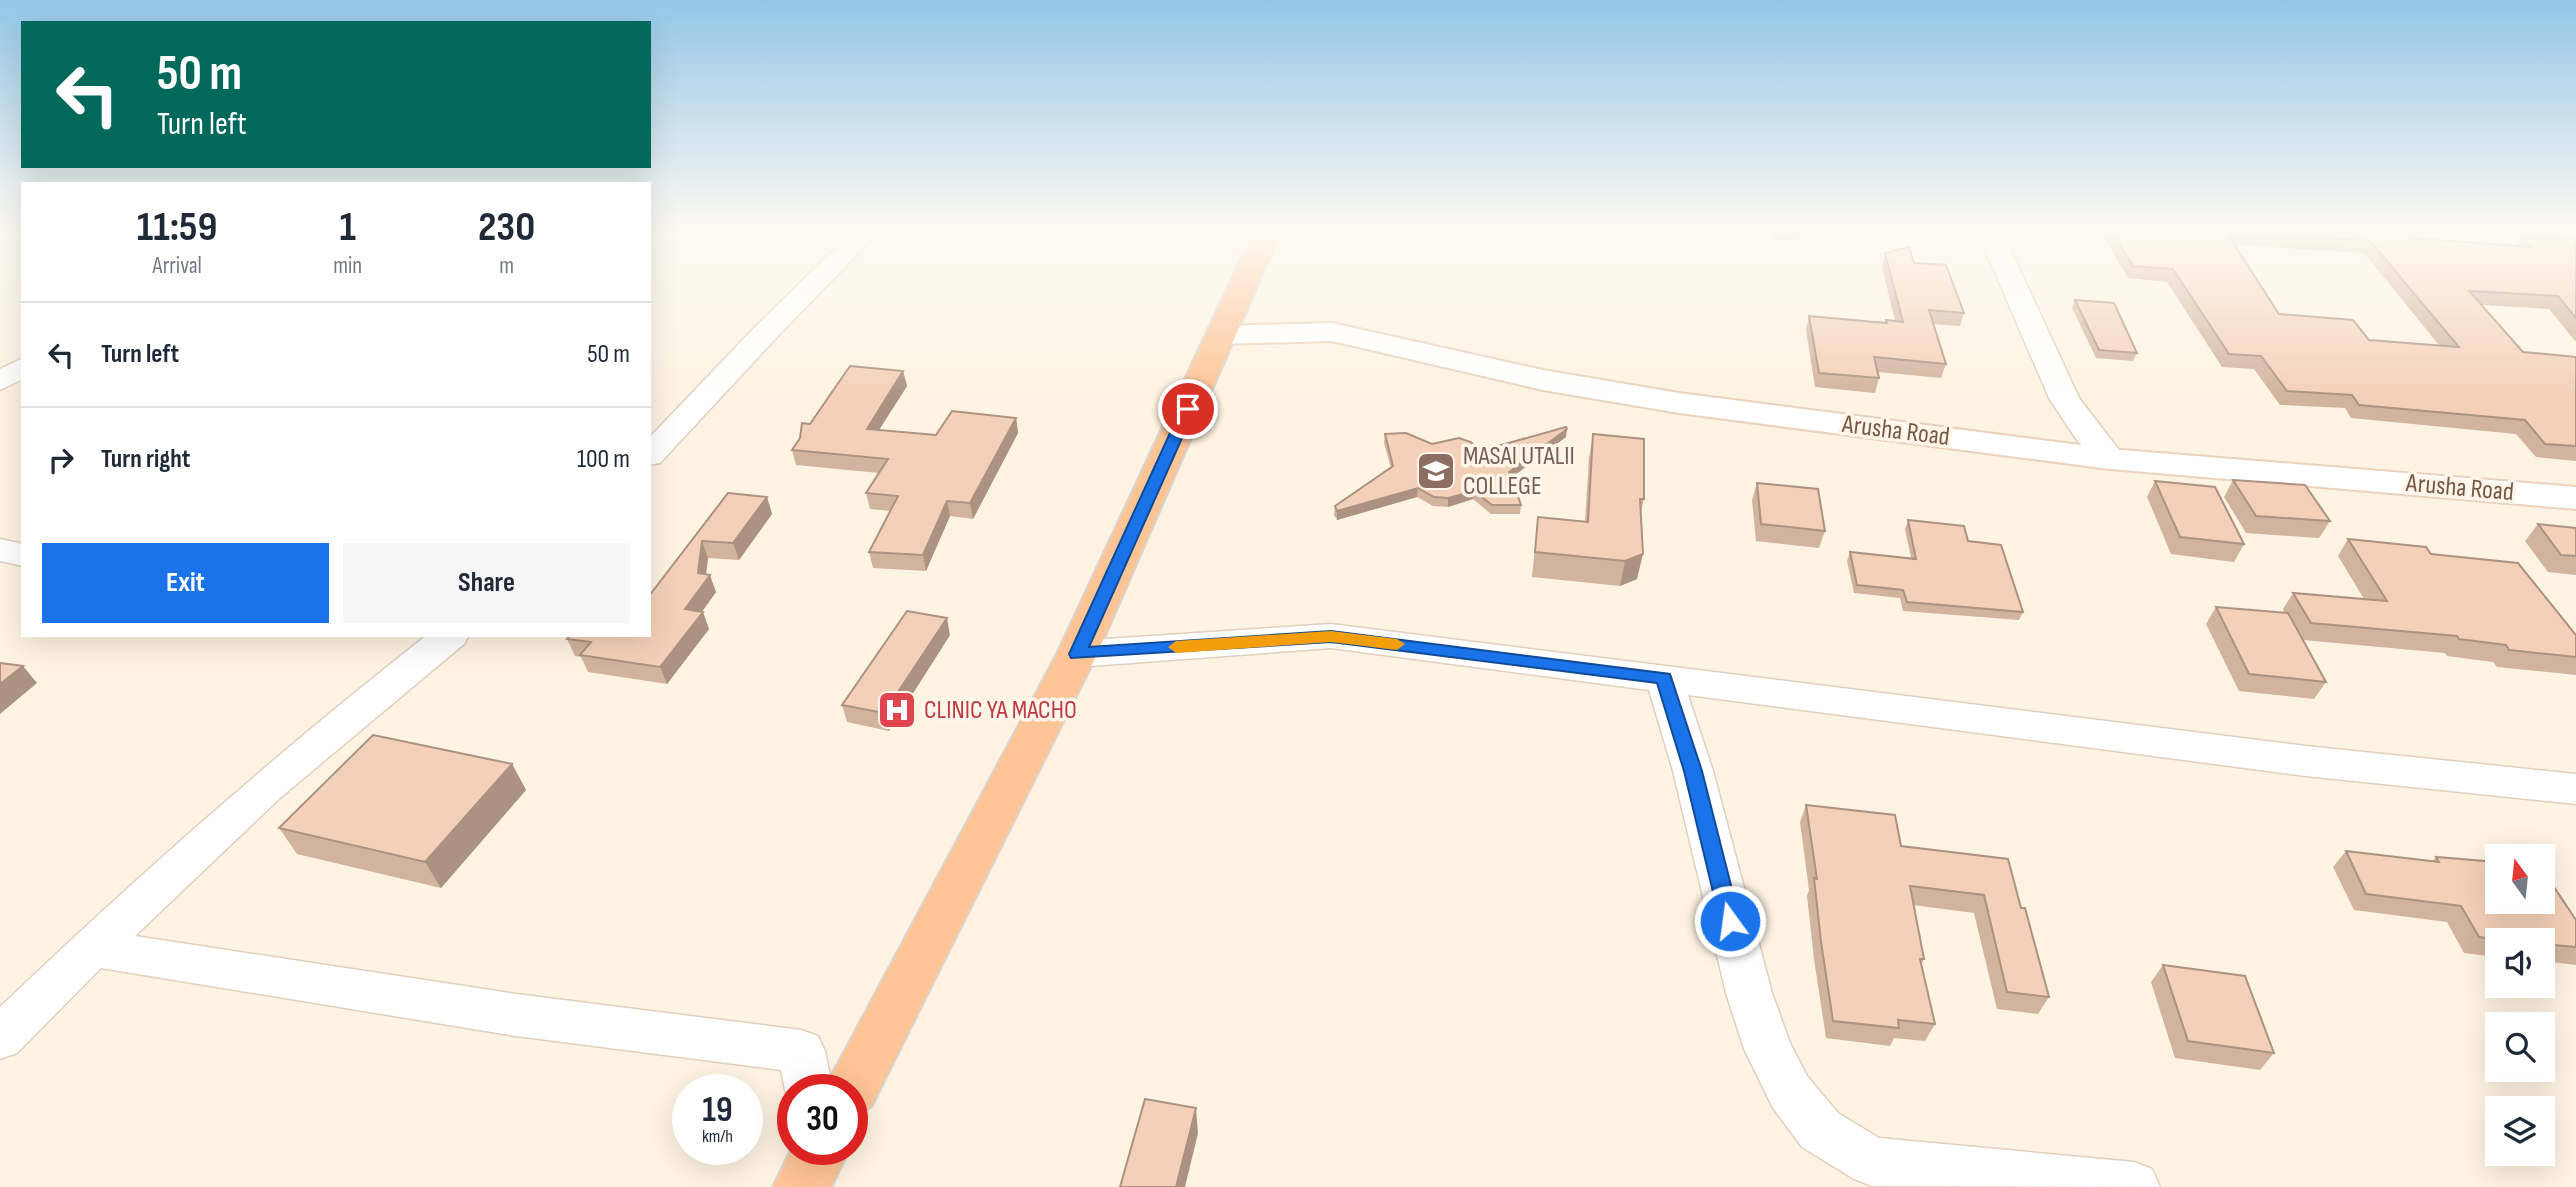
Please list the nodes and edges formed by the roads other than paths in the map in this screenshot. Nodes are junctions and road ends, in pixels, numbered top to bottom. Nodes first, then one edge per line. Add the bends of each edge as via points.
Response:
1 (813, 286) edge
2 (1237, 286) edge
3 (2014, 286) edge
4 (1221, 335) junction
5 (21, 368) edge
6 (0, 381) edge
7 (651, 454) edge
8 (2110, 459) junction
9 (2576, 498) edge
10 (0, 550) edge
11 (21, 555) edge
12 (443, 637) edge
13 (1077, 654) junction
14 (1664, 678) junction
15 (2576, 789) edge
16 (92, 948) junction
17 (0, 1038) edge
18 (806, 1074) edge
19 (860, 1074) edge
20 (813, 1165) edge
21 (801, 1187) edge
22 (2134, 1187) edge

1 - 7 street
2 - 4 highway
3 - 8 street via 2064,398
4 - 8 main road, Arusha Road via 1332,332 1543,380 1665,400
4 - 13 highway
5 - 6 street
8 - 9 main road, Arusha Road
10 - 11 street
12 - 16 street via 249,803
13 - 14 street via 1331,636
13 - 19 highway
14 - 15 street via 2306,761
14 - 22 street via 1768,1049 1790,1092 1820,1130 1872,1162
16 - 17 street
16 - 18 street via 516,1015 801,1051
20 - 21 highway

